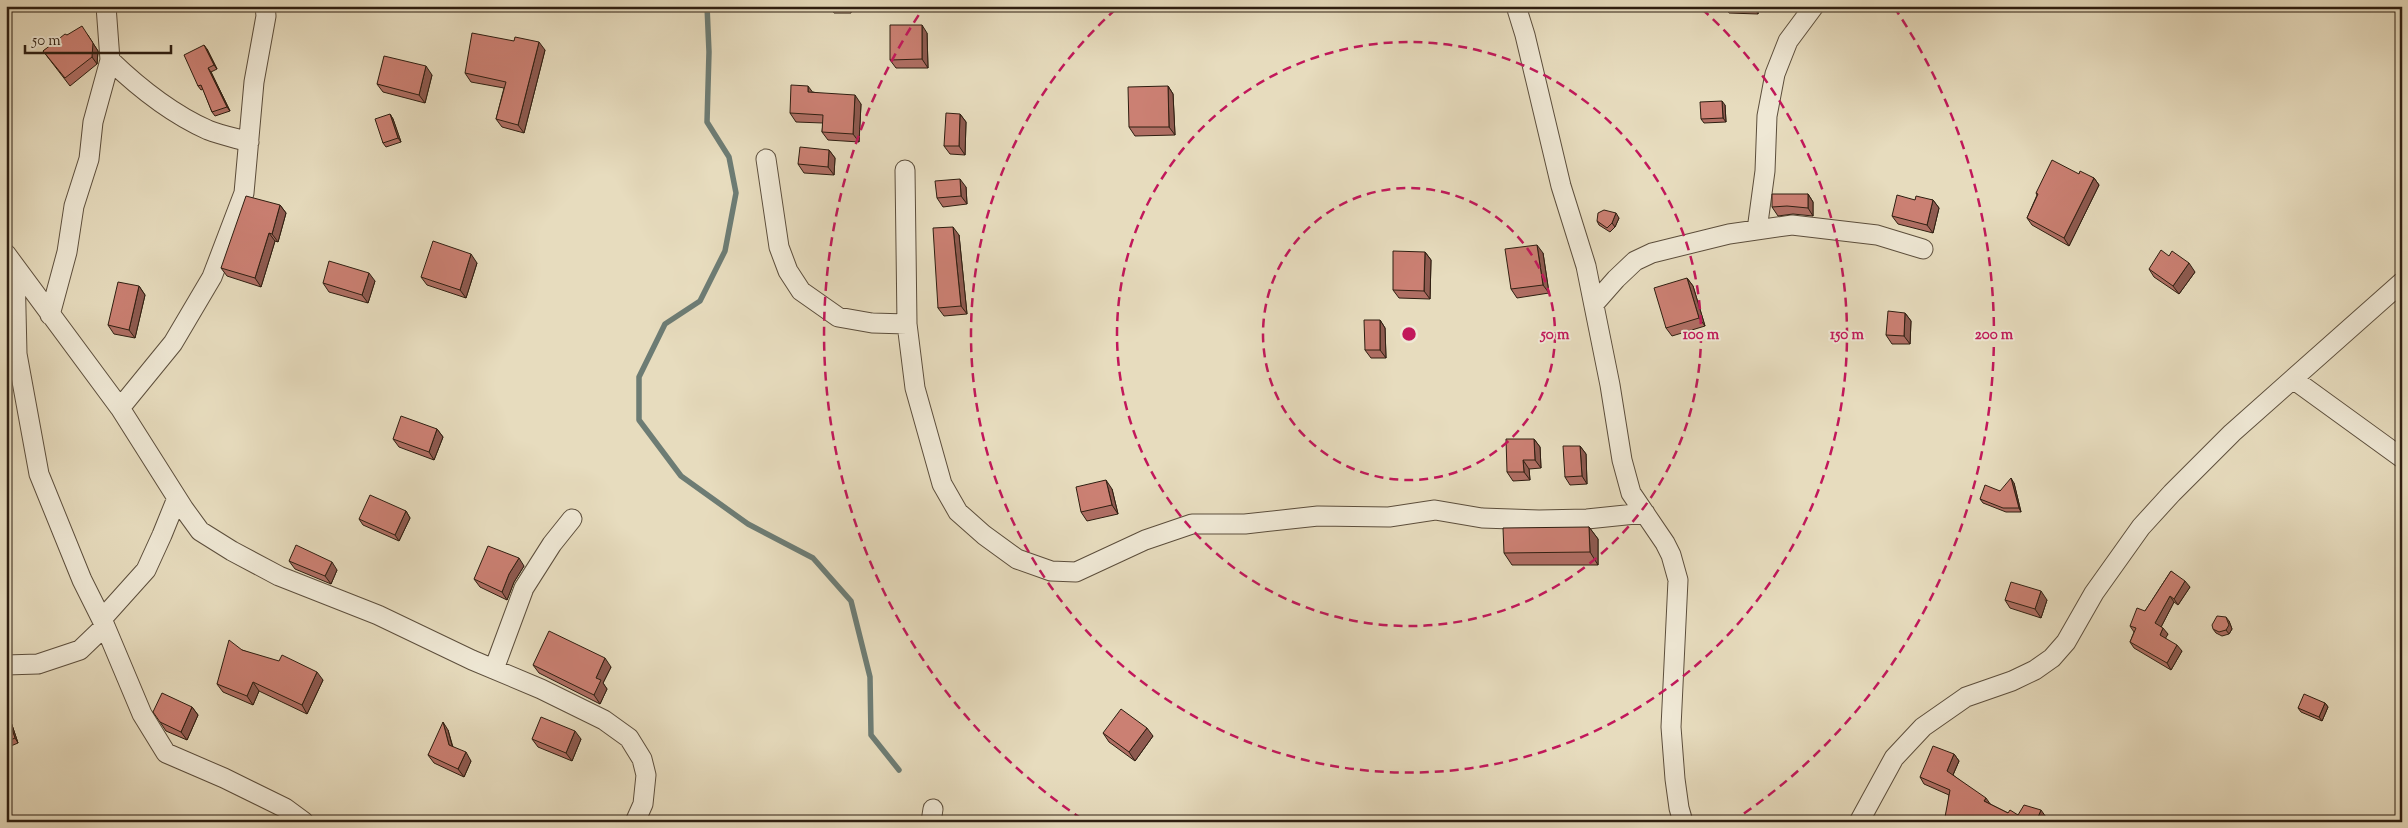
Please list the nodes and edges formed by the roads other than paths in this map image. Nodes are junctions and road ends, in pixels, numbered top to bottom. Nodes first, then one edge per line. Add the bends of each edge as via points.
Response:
1 (106, 6) edge
2 (266, 6) edge
3 (1516, 6) edge
4 (1814, 6) edge
5 (110, 60) junction
6 (249, 142) junction
7 (766, 160) dead end
8 (905, 170) dead end
9 (1758, 230) junction
10 (1923, 249) dead end
11 (11, 272) edge
12 (2402, 282) edge
13 (1594, 304) junction
14 (50, 315) junction
15 (907, 324) junction
16 (12, 356) edge
17 (2293, 379) junction
18 (120, 408) junction
19 (2402, 458) edge
20 (177, 498) junction
21 (1645, 512) junction
22 (572, 519) dead end
23 (103, 622) junction
24 (6, 665) edge
25 (494, 669) junction
26 (304, 822) edge
27 (634, 822) edge
28 (1683, 822) edge
29 (1860, 822) edge

1 - 5 street
2 - 6 street
3 - 13 street
4 - 9 street via 1788,41 1774,74 1767,116
5 - 6 street via 134,83 178,113 208,130
5 - 14 street
6 - 18 street via 244,192 212,276 173,343
7 - 15 street via 779,247 788,271 801,291 838,317
8 - 15 street
9 - 10 street via 1792,225 1877,235
9 - 13 street via 1729,234 1635,261
11 - 14 street
11 - 16 street
12 - 17 street
13 - 21 street via 1622,460 1631,493
14 - 18 street
15 - 21 street via 915,388 942,484 958,512 1018,559 1051,571 1076,572 1144,540 1192,524 1245,524 1318,516 1389,517 1435,510 1482,518 1539,520 1587,519
16 - 23 street via 39,474 82,580
17 - 19 street
17 - 29 street via 2232,433 2142,527 2052,658 2012,681 1966,697 1923,727 1894,758
18 - 20 street
20 - 23 street via 146,570
20 - 25 street via 200,530 232,551 279,576 378,616
21 - 28 street via 1668,549 1678,580 1671,728
22 - 25 street via 524,588
23 - 24 street via 80,650 38,664
23 - 26 street via 142,714 166,753 285,808
25 - 27 street via 604,720 628,738 642,759 646,775 642,804

